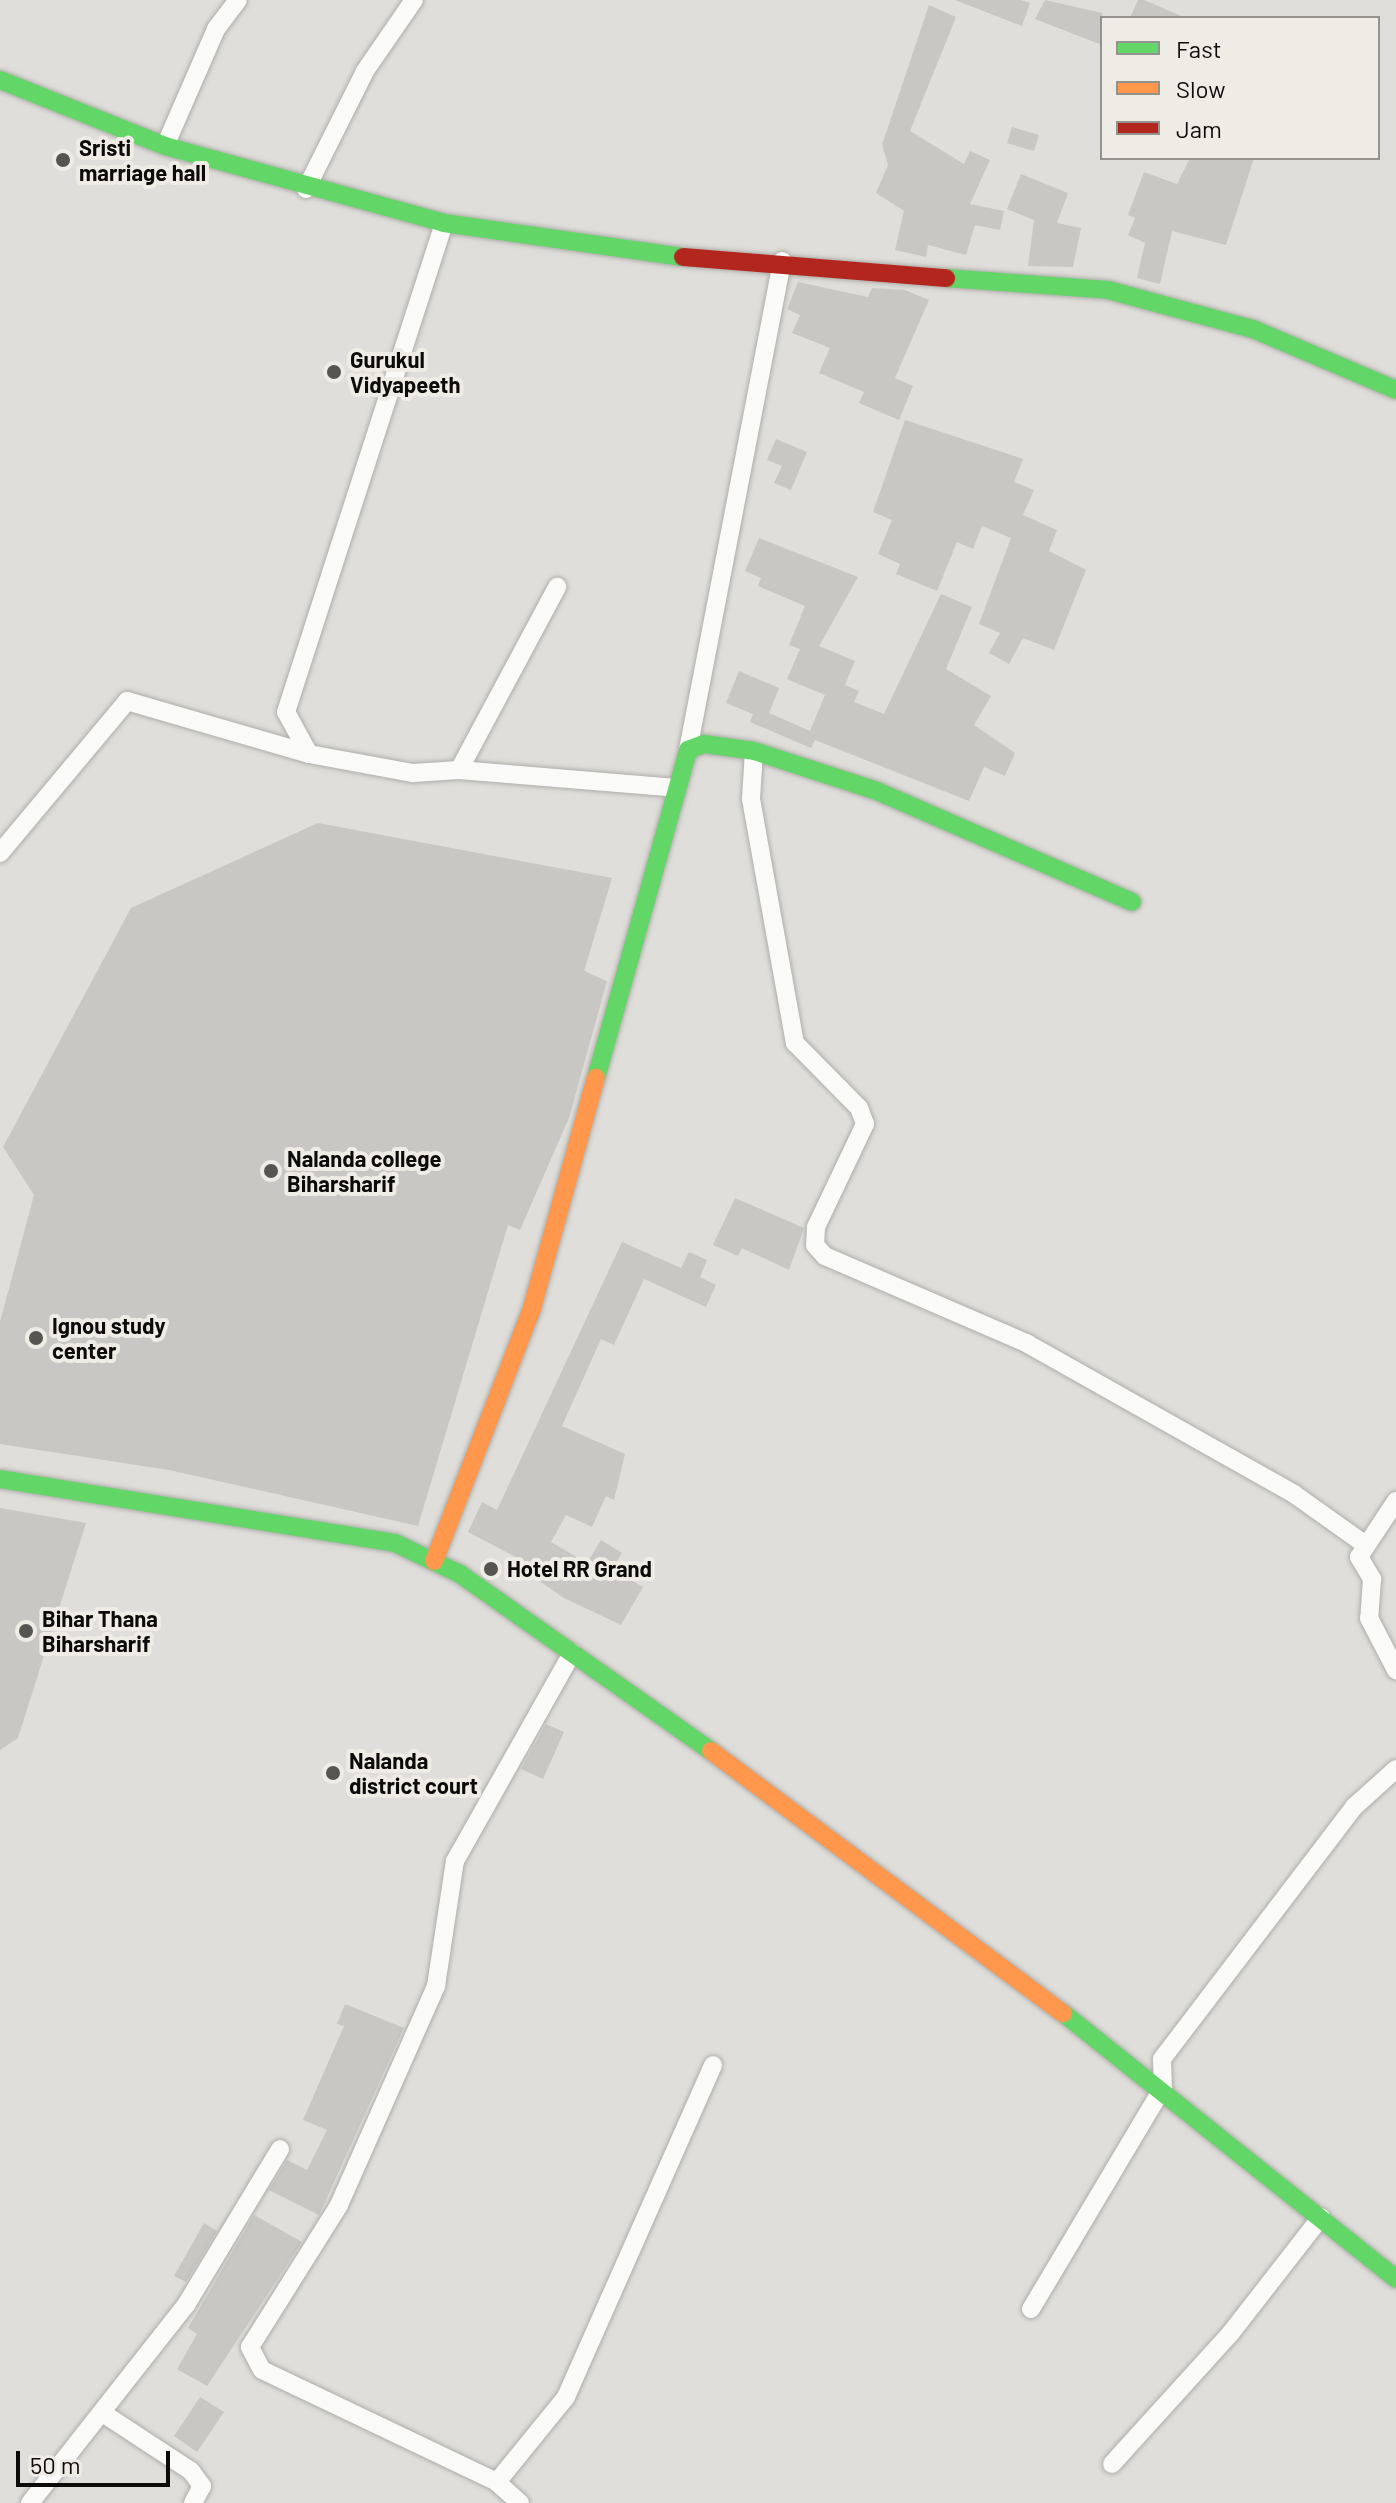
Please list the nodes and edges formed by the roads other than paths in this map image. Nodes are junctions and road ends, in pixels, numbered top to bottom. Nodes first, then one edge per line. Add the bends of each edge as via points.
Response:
1 (238, 0) edge
2 (414, 0) edge
3 (0, 80) edge
4 (165, 146) junction
5 (306, 189) junction
6 (444, 223) junction
7 (782, 261) junction
8 (1396, 390) edge
9 (557, 587) dead end
10 (688, 750) junction
11 (754, 751) junction
12 (309, 754) junction
13 (459, 770) junction
14 (676, 788) junction
15 (0, 853) edge
16 (1132, 902) dead end
17 (0, 1479) edge
18 (1396, 1501) edge
19 (1363, 1543) junction
20 (434, 1561) junction
21 (572, 1653) junction
22 (1396, 1670) edge
23 (1396, 1769) edge
24 (713, 2065) dead end
25 (1163, 2088) junction
26 (280, 2149) dead end
27 (1321, 2217) junction
28 (1396, 2279) edge
29 (1031, 2309) dead end
30 (104, 2414) junction
31 (1112, 2464) dead end
32 (497, 2482) junction
33 (30, 2503) edge
34 (193, 2503) edge
35 (520, 2503) edge

1 - 4 street via 216,29
2 - 5 street via 365,71
3 - 4 main road
4 - 5 main road
5 - 6 main road
6 - 7 main road via 628,253
6 - 12 street via 286,712
7 - 8 main road via 1108,290 1253,329
7 - 10 street
9 - 13 street
10 - 11 main road via 704,744
10 - 14 main road
11 - 16 main road via 877,791
11 - 19 street via 751,799 795,1043 859,1108 865,1124 816,1227 815,1245 825,1256 1028,1344 1294,1494
12 - 13 street via 413,773
12 - 15 street via 127,701
13 - 14 street
14 - 20 main road via 532,1308
17 - 20 main road via 395,1543
18 - 19 street
19 - 22 street via 1359,1557 1372,1579 1369,1618
20 - 21 main road
21 - 25 main road
21 - 32 street via 455,1861 436,1986 339,2205 250,2347 262,2370
23 - 25 street via 1355,1806 1162,2059
24 - 32 street via 566,2397
25 - 27 main road
25 - 29 street
26 - 30 street via 227,2246
27 - 28 main road
27 - 31 street via 1230,2334
30 - 33 street
30 - 34 street via 191,2471 202,2486
32 - 35 street

